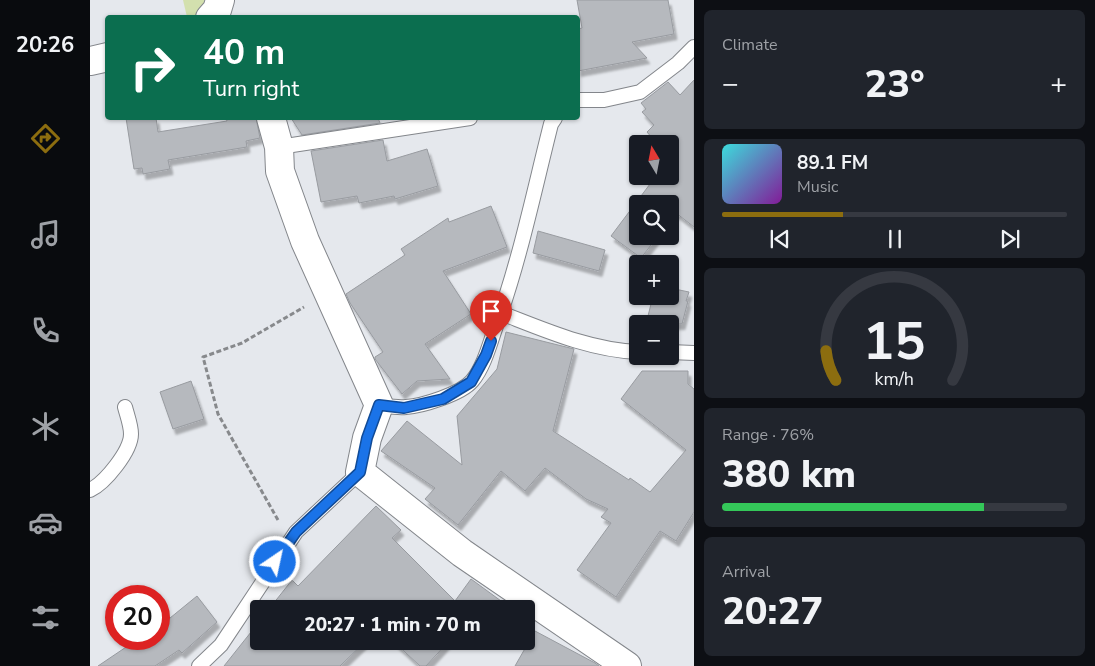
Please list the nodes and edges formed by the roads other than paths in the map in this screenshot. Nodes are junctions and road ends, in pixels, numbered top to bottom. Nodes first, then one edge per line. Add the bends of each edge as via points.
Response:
1 (694, 48) edge
2 (105, 58) edge
3 (90, 61) edge
4 (580, 100) edge
5 (271, 120) edge
6 (457, 120) edge
7 (554, 120) edge
8 (278, 147) junction
9 (501, 313) junction
10 (629, 351) edge
11 (679, 352) edge
12 (694, 353) edge
13 (379, 405) junction
14 (124, 407) dead end
15 (360, 472) junction
16 (90, 490) edge
17 (199, 666) edge
18 (627, 666) edge

1 - 4 lane via 640,92 604,100
2 - 3 street
5 - 8 street
6 - 8 lane
7 - 9 lane
8 - 13 street via 280,171 305,241
9 - 10 lane via 581,343
9 - 13 lane via 486,355 471,382 443,399 404,408
11 - 12 lane
13 - 15 street via 367,438
14 - 16 lane via 131,434 122,459 98,486
15 - 17 lane via 296,532 221,645
15 - 18 street via 462,553

